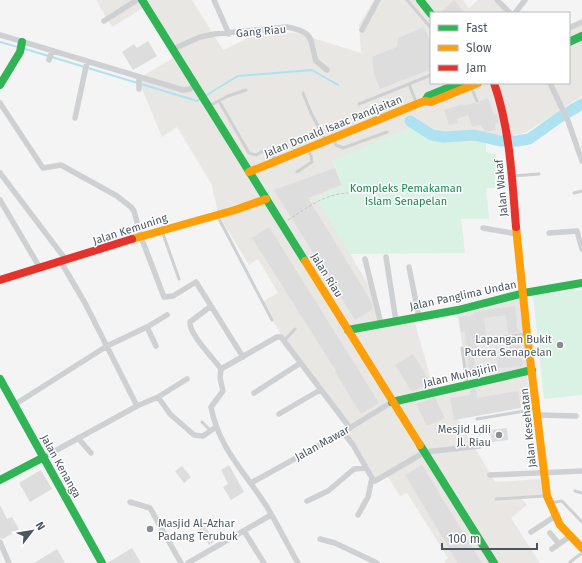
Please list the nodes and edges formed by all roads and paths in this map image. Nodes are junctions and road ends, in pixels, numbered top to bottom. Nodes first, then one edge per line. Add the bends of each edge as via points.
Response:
1 (137, 0) edge
2 (142, 0) edge
3 (214, 0) edge
4 (378, 0) edge
5 (407, 0) edge
6 (420, 0) edge
7 (497, 0) edge
8 (525, 0) edge
9 (509, 12) edge
10 (516, 12) edge
11 (430, 13) edge
12 (104, 21) dead end
13 (582, 22) edge
14 (430, 27) edge
15 (570, 28) edge
16 (362, 30) dead end
17 (229, 34) junction
18 (0, 35) edge
19 (582, 36) edge
20 (570, 42) edge
21 (21, 47) junction
22 (173, 49) junction
23 (87, 64) junction
24 (327, 70) dead end
25 (430, 75) edge
26 (1, 82) edge
27 (409, 84) junction
28 (458, 84) edge
29 (474, 84) edge
30 (494, 84) edge
31 (550, 84) edge
32 (195, 85) junction
33 (246, 90) dead end
34 (303, 93) dead end
35 (219, 101) junction
36 (425, 101) junction
37 (477, 101) dead end
38 (0, 103) edge
39 (359, 104) dead end
40 (417, 104) junction
41 (207, 105) junction
42 (75, 118) dead end
43 (387, 132) dead end
44 (330, 139) junction
45 (307, 148) junction
46 (277, 160) junction
47 (582, 160) edge
48 (0, 172) edge
49 (249, 172) junction
50 (297, 172) dead end
51 (539, 174) dead end
52 (512, 176) junction
53 (582, 192) edge
54 (348, 193) dead end
55 (574, 193) dead end
56 (266, 199) junction
57 (0, 200) edge
58 (217, 215) junction
59 (288, 220) dead end
60 (483, 228) dead end
61 (162, 231) junction
62 (549, 233) dead end
63 (517, 234) junction
64 (141, 237) junction
65 (582, 249) edge
66 (386, 257) dead end
67 (364, 259) dead end
68 (63, 261) junction
69 (409, 267) dead end
70 (40, 268) junction
71 (179, 279) dead end
72 (0, 280) edge
73 (582, 283) edge
74 (524, 293) junction
75 (210, 306) junction
76 (167, 315) dead end
77 (419, 317) junction
78 (272, 320) dead end
79 (396, 321) junction
80 (381, 324) junction
81 (147, 327) junction
82 (295, 329) dead end
83 (348, 330) junction
84 (527, 334) junction
85 (498, 338) dead end
86 (284, 341) junction
87 (107, 346) junction
88 (156, 346) dead end
89 (462, 348) dead end
90 (243, 357) junction
91 (299, 364) junction
92 (221, 369) junction
93 (532, 370) junction
94 (0, 379) edge
95 (187, 379) dead end
96 (467, 384) junction
97 (320, 390) junction
98 (254, 393) dead end
99 (158, 397) junction
100 (392, 402) junction
101 (14, 404) junction
102 (137, 406) junction
103 (538, 412) junction
104 (279, 414) dead end
105 (576, 416) dead end
106 (477, 419) dead end
107 (202, 422) dead end
108 (216, 427) junction
109 (350, 428) junction
110 (211, 431) junction
111 (343, 432) junction
112 (78, 438) junction
113 (480, 446) dead end
114 (425, 452) junction
115 (91, 453) dead end
116 (44, 457) junction
117 (366, 468) junction
118 (582, 471) edge
119 (544, 472) junction
120 (490, 475) dead end
121 (372, 478) junction
122 (0, 480) edge
123 (251, 483) junction
124 (575, 491) dead end
125 (582, 492) edge
126 (496, 499) dead end
127 (548, 499) junction
128 (307, 501) dead end
129 (130, 502) dead end
130 (271, 515) junction
131 (358, 515) dead end
132 (554, 517) junction
133 (582, 522) edge
134 (244, 531) junction
135 (531, 532) dead end
136 (550, 533) dead end
137 (569, 537) junction
138 (320, 539) dead end
139 (0, 542) edge
140 (559, 544) junction
141 (582, 548) edge
142 (552, 549) dead end
143 (582, 553) edge
144 (570, 562) edge
145 (9, 563) edge
146 (102, 563) edge
147 (181, 563) edge
148 (188, 563) edge
149 (264, 563) edge
150 (298, 563) edge
151 (377, 563) edge
152 (494, 563) edge

1 - 12 street
2 - 22 main road, Jalan Riau
3 - 17 street
4 - 16 street
5 - 14 lane
6 - 11 main road
7 - 9 street
8 - 10 street
13 - 15 street
17 - 22 street, Gang Riau via 200,37
17 - 24 street, Gang Riau via 272,28 297,29 309,36 316,61
18 - 21 street
19 - 20 main road
21 - 23 street
21 - 26 main road
22 - 32 main road, Jalan Riau
23 - 32 street via 139,83 183,90
23 - 42 street
25 - 27 lane
27 - 39 lane
27 - 40 lane
28 - 36 main road, Jalan Donald Isaac Pandjaitan via 428,96
29 - 36 main road, Jalan Donald Isaac Pandjaitan via 431,102
29 - 37 lane
30 - 52 main road, Jalan Wakaf via 502,106
31 - 47 street via 568,121
32 - 41 main road, Jalan Riau
33 - 35 lane
34 - 44 lane via 311,113
35 - 41 lane
35 - 46 lane via 249,153 256,155 268,150
36 - 40 main road, Jalan Donald Isaac Pandjaitan
38 - 64 street via 43,168 61,165 126,202 134,211
40 - 44 main road, Jalan Donald Isaac Pandjaitan
41 - 49 main road, Jalan Riau
43 - 44 lane via 343,148
44 - 45 main road, Jalan Donald Isaac Pandjaitan
45 - 46 main road, Jalan Donald Isaac Pandjaitan
45 - 50 lane via 312,162
46 - 49 main road, Jalan Donald Isaac Pandjaitan
48 - 68 street
49 - 56 main road, Jalan Riau
51 - 52 lane
52 - 63 main road, Jalan Wakaf
53 - 55 lane
54 - 59 path via 324,197
56 - 58 main road, Jalan Kemuning
56 - 83 main road, Jalan Riau
57 - 70 street
58 - 61 main road, Jalan Kemuning
58 - 78 lane
60 - 63 street
61 - 64 main road, Jalan Kemuning
61 - 71 lane
62 - 65 street via 577,231
63 - 74 main road, Jalan Wakaf
64 - 68 main road, Jalan Kemuning
64 - 75 street via 164,297 173,296 196,282
66 - 79 street
67 - 80 street
68 - 70 main road, Jalan Kemuning
68 - 87 street
69 - 77 street
70 - 72 main road, Jalan Kemuning
73 - 74 main road, Jalan Panglima Undan
74 - 77 main road, Jalan Panglima Undan
74 - 84 main road, Jalan Kesehatan
75 - 90 street
75 - 92 street via 190,322 190,325
76 - 81 street
77 - 79 main road, Jalan Panglima Undan
79 - 80 main road, Jalan Panglima Undan
80 - 83 main road, Jalan Panglima Undan
81 - 87 street
81 - 88 street
82 - 86 lane
83 - 100 main road, Jalan Riau
84 - 85 lane
84 - 93 main road, Jalan Kesehatan
86 - 90 street via 277,337
86 - 91 street
87 - 101 street
87 - 102 street
89 - 96 lane
90 - 92 street
91 - 97 street
91 - 98 street
92 - 108 street via 223,391 211,407
93 - 96 main road, Jalan Muhajirin
93 - 103 main road, Jalan Kesehatan
94 - 101 main road, Jalan Kenanga
95 - 99 street
96 - 100 main road, Jalan Muhajirin
97 - 104 street
97 - 109 street
99 - 102 street
99 - 110 street via 170,414 191,434 203,436
100 - 109 street, Jalan Mawar
100 - 114 main road, Jalan Riau
101 - 116 main road, Jalan Kenanga
102 - 112 street
103 - 105 street
103 - 106 lane
103 - 119 main road, Jalan Kesehatan
107 - 110 lane
108 - 110 street
108 - 123 street via 232,459
109 - 111 street, Jalan Mawar
111 - 117 street via 354,445
111 - 123 street, Jalan Mawar
112 - 115 street
112 - 116 street
113 - 114 street
114 - 121 street via 378,481
114 - 152 main road, Jalan Riau
116 - 122 main road
116 - 146 main road, Jalan Kenanga
117 - 121 street
117 - 128 street via 354,469 328,491
118 - 119 street
119 - 120 street
119 - 127 main road, Jalan Kesehatan
121 - 131 street via 368,497
123 - 130 street
124 - 125 lane
126 - 127 lane
127 - 132 main road, Jalan Kesehatan
127 - 133 lane via 562,501
129 - 147 street via 150,508
130 - 134 street
130 - 150 street
132 - 135 street
132 - 137 main road, Jalan Kesehatan
134 - 148 street
134 - 149 street
136 - 140 street
137 - 140 street
137 - 141 main road, Jalan Kesehatan
138 - 151 street via 335,543
139 - 145 street
140 - 142 street
143 - 144 lane

